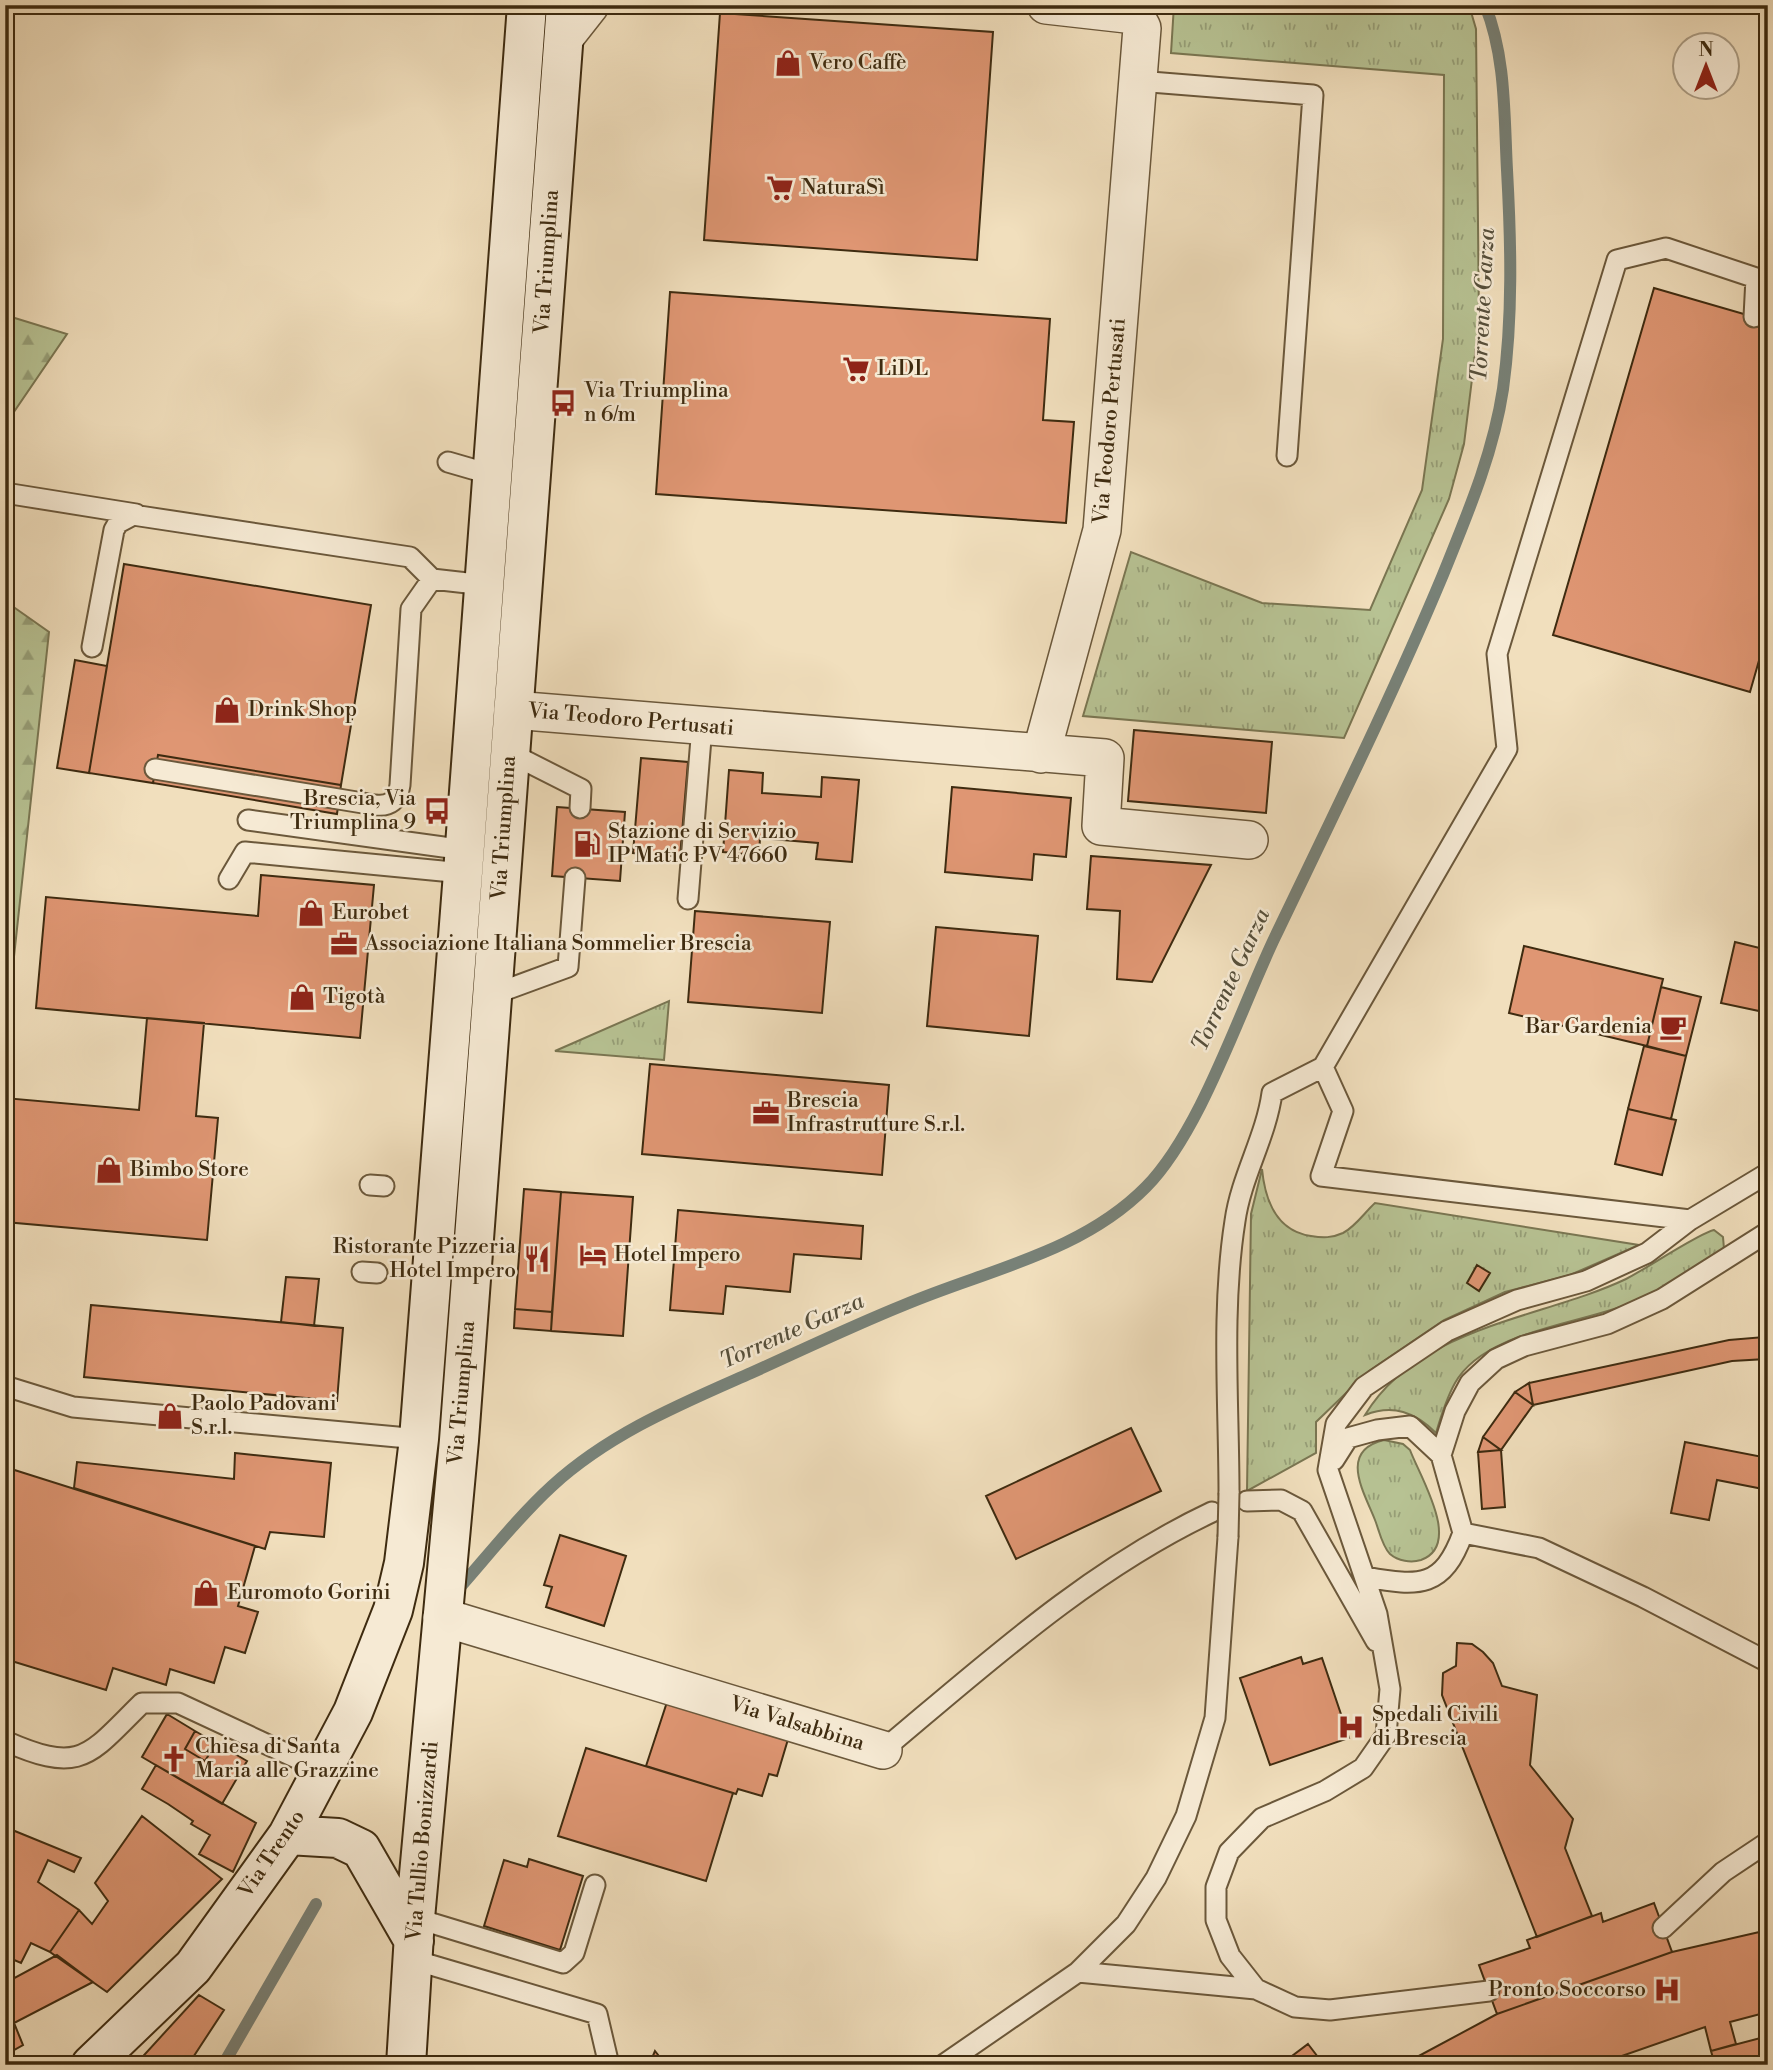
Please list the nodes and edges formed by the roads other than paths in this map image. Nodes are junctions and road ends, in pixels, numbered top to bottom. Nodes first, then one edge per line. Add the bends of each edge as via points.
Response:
1 (527, 5) edge
2 (590, 5) edge
3 (1046, 5) edge
4 (565, 22) edge
5 (1138, 81) junction
6 (1754, 317) dead end
7 (1287, 456) dead end
8 (448, 462) dead end
9 (493, 475) junction
10 (5, 493) edge
11 (141, 515) junction
12 (432, 579) junction
13 (485, 585) junction
14 (92, 647) dead end
15 (513, 710) junction
16 (702, 726) junction
17 (510, 753) junction
18 (1041, 754) junction
19 (155, 769) dead end
20 (580, 808) dead end
21 (248, 820) dead end
22 (1250, 840) dead end
23 (464, 862) junction
24 (575, 878) dead end
25 (229, 879) dead end
26 (688, 899) dead end
27 (492, 995) junction
28 (1324, 1067) junction
29 (1768, 1173) edge
30 (1690, 1220) junction
31 (1768, 1232) edge
32 (5, 1386) edge
33 (419, 1439) junction
34 (1441, 1455) junction
35 (1328, 1470) junction
36 (1253, 1499) dead end
37 (1212, 1512) dead end
38 (1464, 1533) junction
39 (404, 1563) joint
40 (1366, 1577) junction
41 (442, 1617) junction
42 (1382, 1651) junction
43 (1768, 1662) edge
44 (5, 1741) edge
45 (883, 1750) joint
46 (322, 1770) junction
47 (288, 1835) junction
48 (1768, 1842) edge
49 (595, 1885) dead end
50 (1663, 1928) dead end
51 (415, 1940) junction
52 (1078, 1972) junction
53 (1256, 1989) junction
54 (1489, 1991) dead end
55 (90, 2065) edge
56 (406, 2065) edge
57 (609, 2065) edge
58 (943, 2065) edge

1 - 9 main road, Via Triumplina
2 - 4 street, Via Triumplina
3 - 5 street via 1135,15 1142,28
4 - 15 main road, Via Triumplina
5 - 7 lane via 1313,95
5 - 18 street, Via Teodoro Pertusati via 1102,530
6 - 28 lane via 1756,278 1666,248 1617,260 1497,654 1507,749
8 - 9 lane
9 - 13 main road, Via Triumplina
10 - 11 lane
11 - 12 lane via 410,557
11 - 14 lane via 125,518 114,530
12 - 13 lane
12 - 19 lane via 411,609 400,785 396,799 389,804
13 - 23 main road, Via Triumplina
15 - 16 street, Via Teodoro Pertusati
15 - 17 main road, Via Triumplina
16 - 18 street, Via Teodoro Pertusati
16 - 26 lane
17 - 20 lane via 581,789
17 - 27 main road, Via Triumplina
18 - 22 street, Via Teodoro Pertusati via 1105,758 1101,826
21 - 23 lane
23 - 25 lane via 245,852
23 - 33 main road, Via Triumplina
24 - 27 lane via 568,967
27 - 41 main road, Via Triumplina
28 - 30 lane via 1343,1111 1321,1176
28 - 52 lane, bridge via 1272,1093 1235,1219 1230,1277 1228,1537 1215,1718 1186,1816 1156,1878 1126,1924
29 - 30 lane
30 - 35 lane via 1647,1253 1586,1281 1517,1300 1447,1331 1364,1387 1336,1424
31 - 34 lane via 1651,1304 1607,1324 1524,1346 1496,1360 1469,1383
32 - 33 lane via 73,1406
33 - 39 main road, Via Triumplina
34 - 35 lane via 1410,1426 1377,1430 1348,1438
34 - 38 lane
35 - 40 lane
36 - 42 lane via 1281,1500 1302,1511
37 - 45 lane, Via Valsabbina via 1138,1552 1028,1628
38 - 40 lane via 1453,1562 1428,1581
38 - 43 lane via 1539,1548
39 - 46 main road, Via Trento via 393,1611 365,1684
40 - 42 lane
41 - 45 street, Via Valsabbina
41 - 51 main road, Via Tullio Bonizzardi
42 - 53 lane via 1390,1689 1386,1735 1363,1768 1325,1791 1262,1818 1229,1852 1220,1875 1216,1920 1230,1956
44 - 46 lane via 34,1754 77,1759 96,1749 142,1703 178,1703
46 - 47 main road, Via Trento
47 - 51 main road via 338,1838 361,1849
47 - 55 main road, Via Trento via 193,1967
48 - 50 lane via 1723,1872
49 - 51 lane via 574,1954 563,1964
51 - 56 main road, Via Tullio Bonizzardi
51 - 57 lane via 597,2014
52 - 53 lane
52 - 58 lane
53 - 54 lane via 1295,2007 1330,2010

